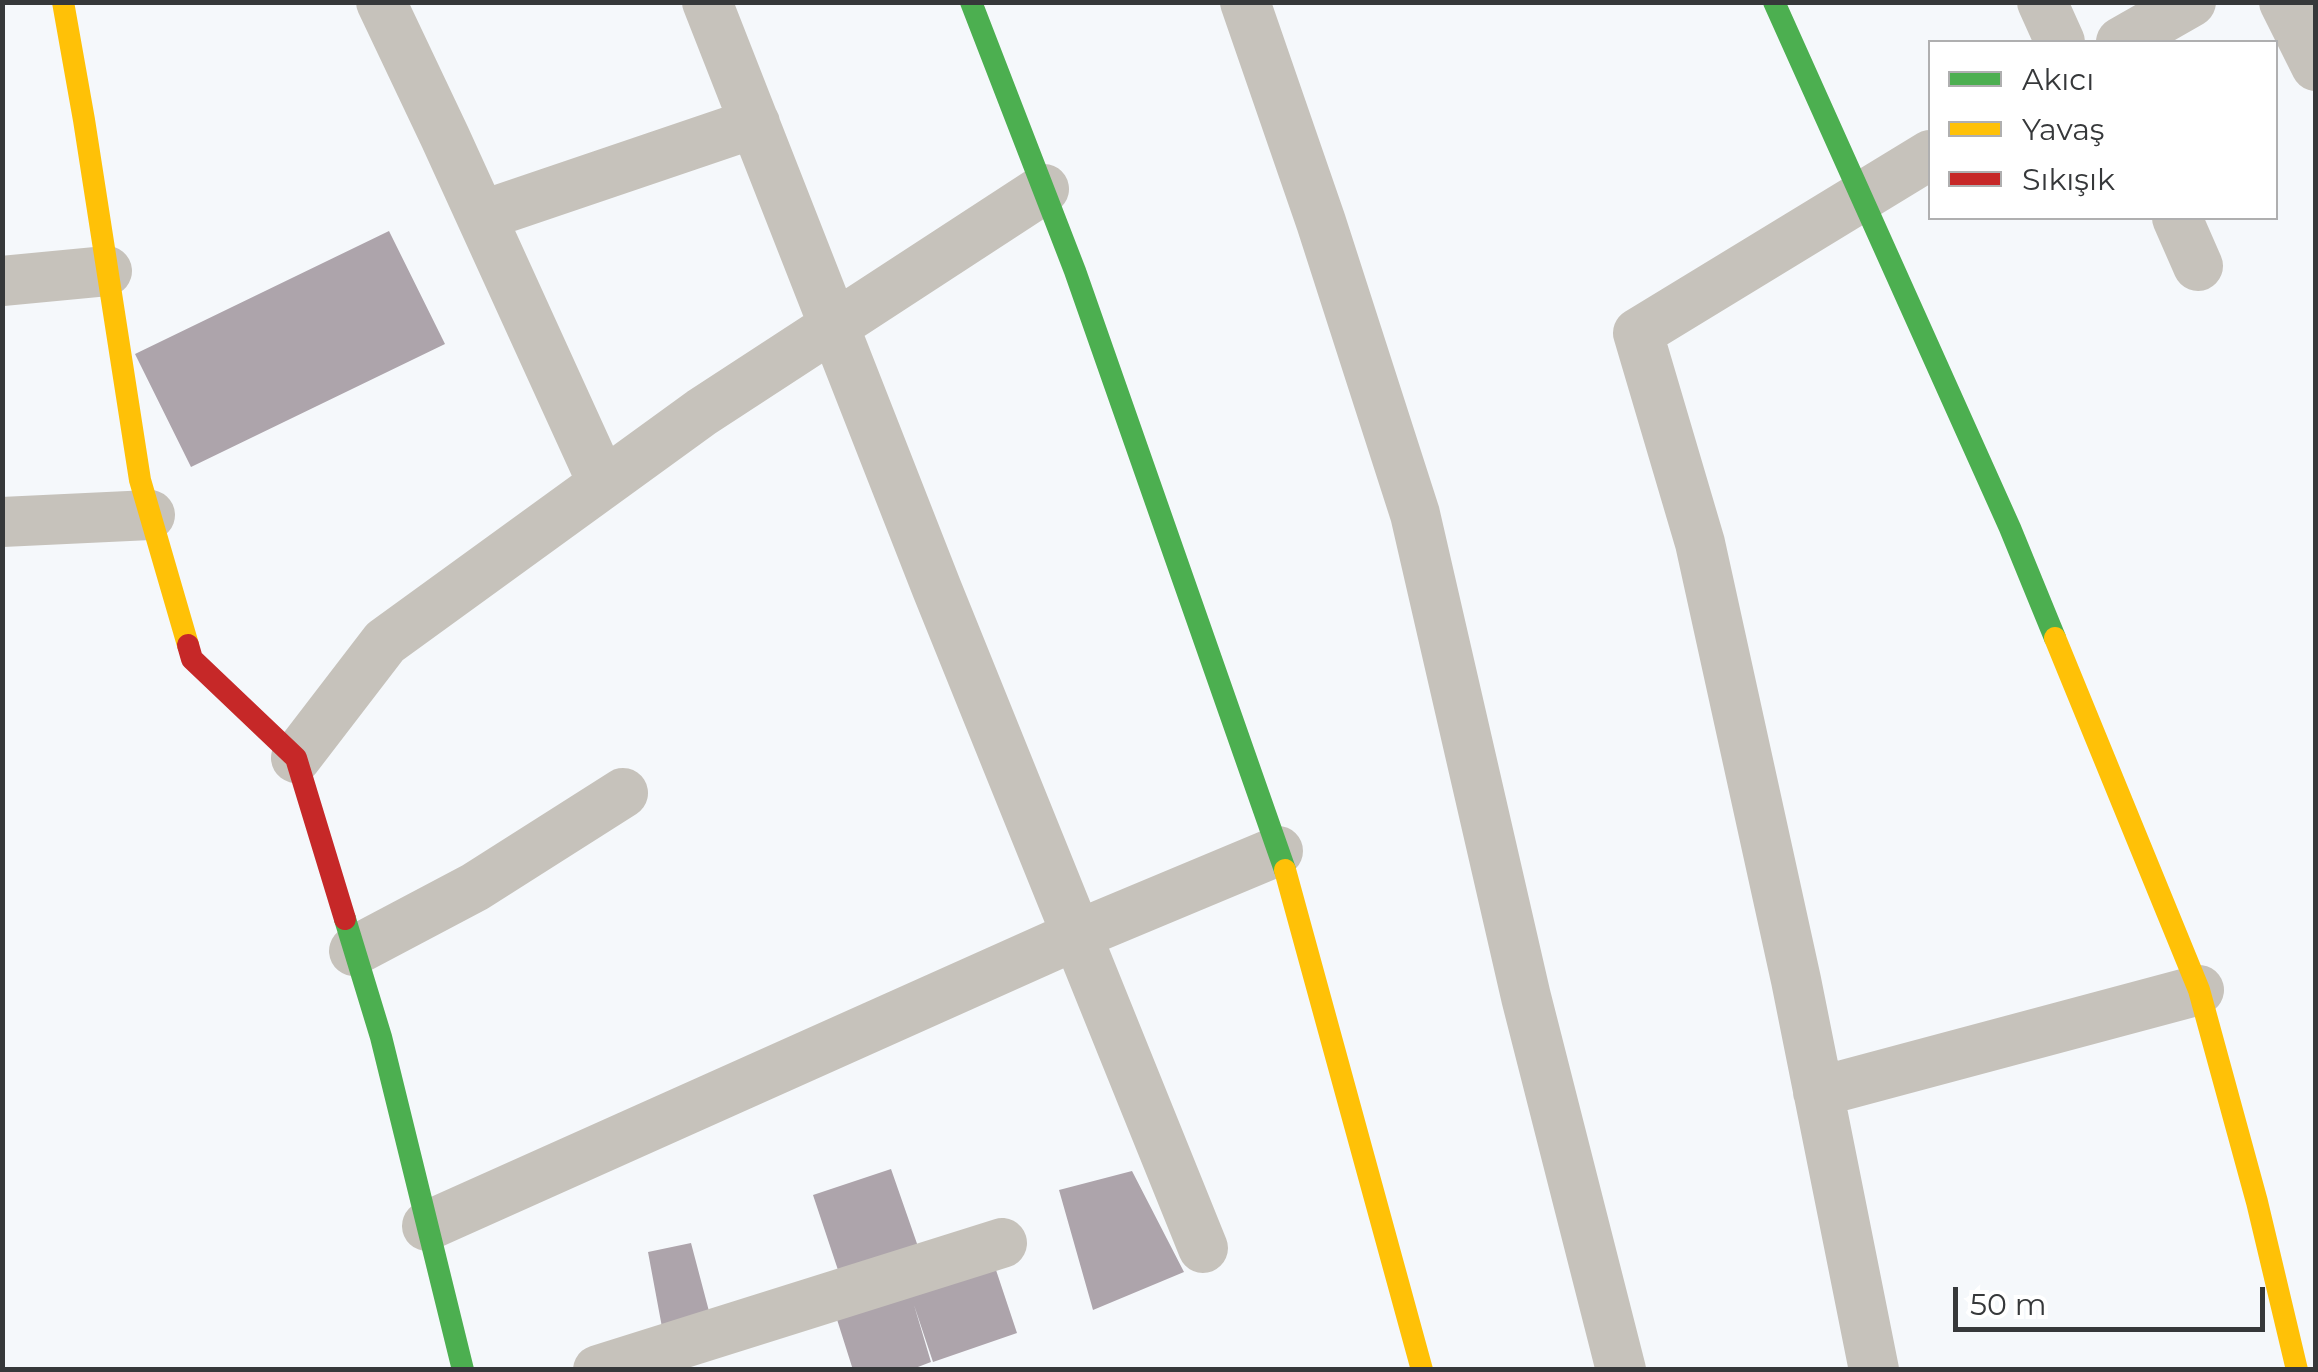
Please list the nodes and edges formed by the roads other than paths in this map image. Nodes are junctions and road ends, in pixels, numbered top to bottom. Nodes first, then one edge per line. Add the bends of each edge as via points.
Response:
1 (63, 2) edge
2 (707, 2) edge
3 (972, 2) edge
4 (1246, 2) edge
5 (1774, 2) edge
6 (2042, 2) edge
7 (2191, 2) edge
8 (2284, 2) edge
9 (390, 5) edge
10 (2059, 40) edge
11 (2125, 40) edge
12 (2316, 66) edge
13 (755, 123) junction
14 (1928, 156) edge
15 (1044, 190) junction
16 (1861, 196) junction
17 (481, 216) junction
18 (2178, 220) edge
19 (2198, 266) dead end
20 (107, 271) junction
21 (2, 280) edge
22 (834, 326) junction
23 (603, 484) junction
24 (150, 515) junction
25 (2, 522) edge
26 (296, 758) junction
27 (623, 793) dead end
28 (1278, 850) junction
29 (1077, 935) junction
30 (354, 951) junction
31 (2198, 990) junction
32 (1818, 1092) junction
33 (428, 1226) junction
34 (1002, 1242) dead end
35 (1203, 1248) dead end
36 (463, 1370) edge
37 (598, 1370) edge
38 (1422, 1370) edge
39 (1621, 1370) edge
40 (1874, 1370) edge
41 (2297, 1370) edge

1 - 20 street
2 - 13 street
3 - 15 street
4 - 39 street via 1415,514
5 - 16 street
6 - 10 street
7 - 11 street
8 - 12 street
9 - 17 street
13 - 17 street
13 - 22 street
14 - 16 street
15 - 22 street
15 - 28 street
16 - 31 street via 2010,528
16 - 32 street via 1638,334 1700,543
17 - 23 street
18 - 19 street
20 - 21 street
20 - 24 street
22 - 23 street
22 - 29 street
23 - 26 street via 385,642
24 - 25 street
24 - 26 street via 192,658
26 - 30 street
27 - 30 street via 475,887
28 - 29 street
28 - 38 street
29 - 33 street
29 - 35 street
30 - 33 street
31 - 32 street
31 - 41 street
32 - 40 street
33 - 36 street
34 - 37 street

